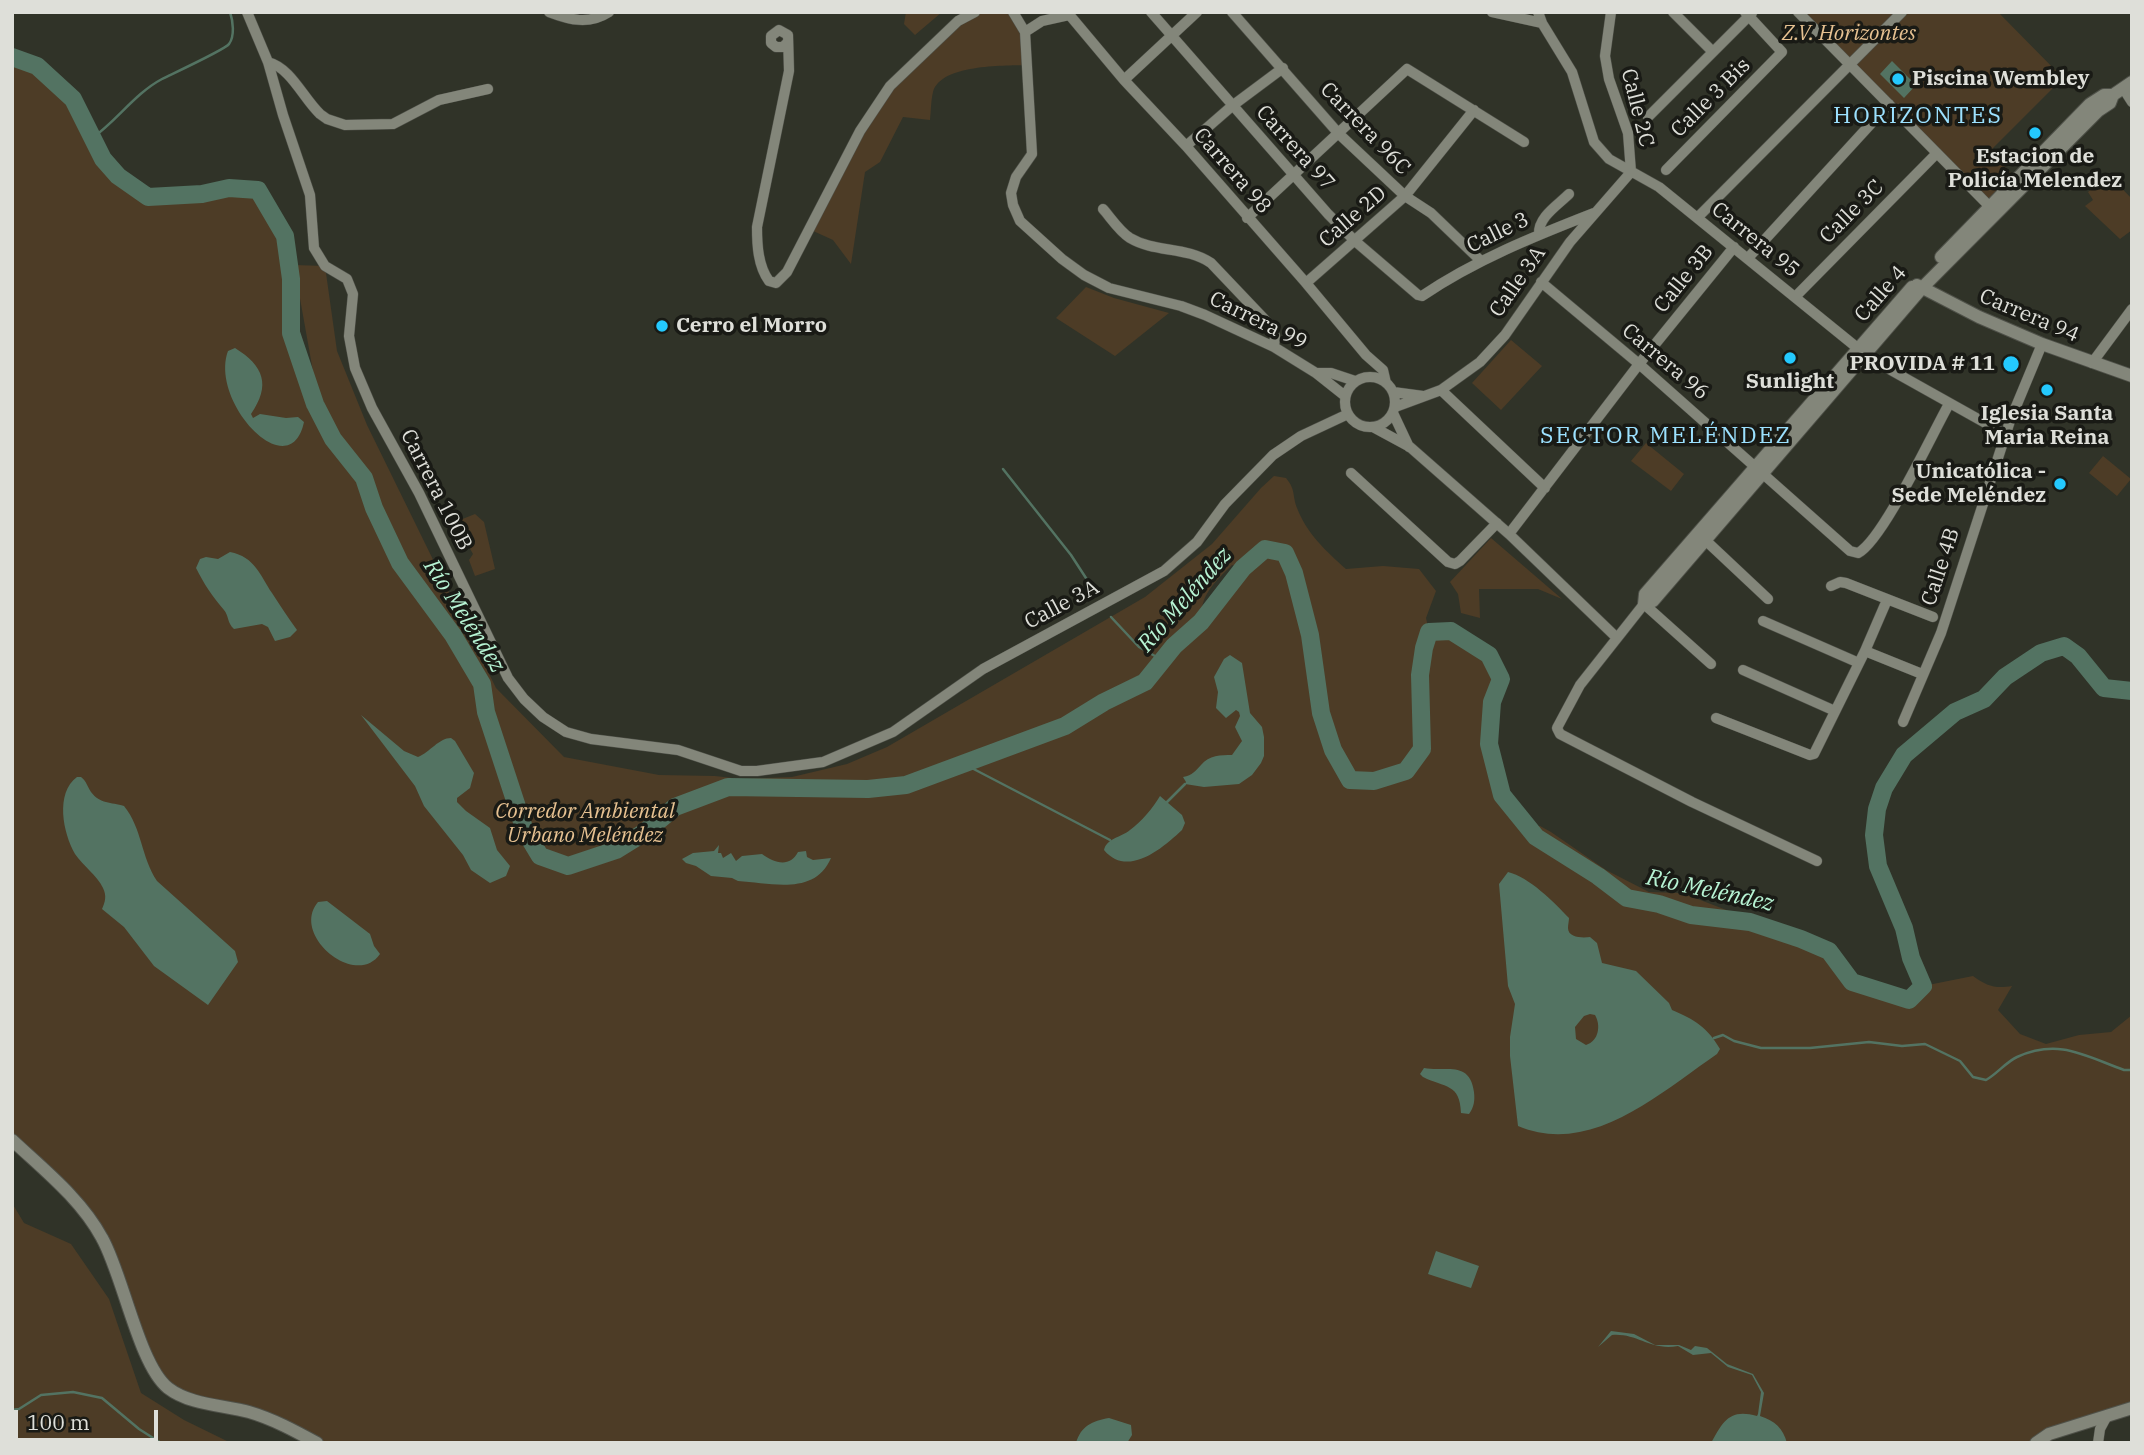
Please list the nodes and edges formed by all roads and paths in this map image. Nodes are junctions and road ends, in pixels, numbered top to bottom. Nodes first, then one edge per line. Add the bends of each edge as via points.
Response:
1 (247, 12) edge
2 (549, 12) edge
3 (610, 12) edge
4 (975, 12) edge
5 (1013, 12) edge
6 (1151, 12) edge
7 (1197, 12) edge
8 (1232, 12) edge
9 (1492, 12) edge
10 (1611, 12) edge
11 (1673, 12) edge
12 (1798, 12) edge
13 (1902, 12) edge
14 (1068, 13) edge
15 (1749, 13) edge
16 (1540, 17) edge
17 (1026, 32) junction
18 (1172, 36) junction
19 (788, 42) dead end
20 (1713, 52) junction
21 (268, 62) junction
22 (1849, 64) junction
23 (1283, 68) junction
24 (1124, 80) junction
25 (2123, 88) edge
26 (488, 89) dead end
27 (2132, 102) edge
28 (1889, 104) junction
29 (1232, 106) junction
30 (1474, 110) junction
31 (1648, 117) dead end
32 (1339, 134) junction
33 (1524, 142) dead end
34 (1186, 146) junction
35 (1937, 153) junction
36 (1666, 170) dead end
37 (1632, 172) junction
38 (1294, 174) junction
39 (1569, 194) dead end
40 (1405, 196) junction
41 (1103, 209) dead end
42 (1993, 210) junction
43 (1594, 213) junction
44 (1698, 217) junction
45 (1247, 218) junction
46 (1539, 234) junction
47 (1355, 241) junction
48 (1734, 247) junction
49 (1748, 258) junction
50 (1482, 261) junction
51 (1541, 282) junction
52 (1306, 283) junction
53 (1919, 286) junction
54 (1422, 296) joint
55 (1795, 297) junction
56 (2132, 309) edge
57 (2042, 344) junction
58 (1274, 347) junction
59 (1862, 352) junction
60 (1366, 355) junction
61 (2092, 363) junction
62 (1639, 364) junction
63 (1316, 373) junction
64 (2132, 376) edge
65 (1366, 377) junction
66 (1355, 381) junction
67 (1386, 383) junction
68 (1441, 390) junction
69 (1394, 392) junction
70 (1345, 396) junction
71 (1423, 396) junction
72 (1949, 404) junction
73 (1394, 410) junction
74 (1348, 414) junction
75 (1373, 427) junction
76 (2005, 434) junction
77 (1410, 447) junction
78 (1759, 470) junction
79 (1351, 473) dead end
80 (1545, 488) junction
81 (1497, 523) junction
82 (1509, 534) junction
83 (1702, 537) junction
84 (1831, 586) dead end
85 (1768, 599) dead end
86 (1887, 600) junction
87 (1644, 604) junction
88 (1933, 617) dead end
89 (1763, 621) dead end
90 (1616, 637) junction
91 (1866, 651) junction
92 (1858, 663) junction
93 (1711, 664) dead end
94 (1743, 670) dead end
95 (1922, 674) junction
96 (1835, 711) junction
97 (1716, 718) dead end
98 (1903, 722) dead end
99 (757, 771) joint
100 (1817, 861) dead end
101 (12, 1140) edge
102 (2132, 1408) edge
103 (2107, 1416) junction
104 (2078, 1426) junction
105 (317, 1443) edge
106 (2036, 1443) edge
107 (2098, 1443) edge

1 - 21 street, Carrera 100B
2 - 3 street via 582,21
4 - 19 street via 958,21 890,86 776,283 764,275 757,227 789,71
5 - 17 street
6 - 18 street, Carrera 97
7 - 18 street
8 - 23 street, Carrera 96C
9 - 16 street, Carrera 95
10 - 37 street, Calle 2C via 1605,55 1628,133
11 - 20 street
12 - 22 street
13 - 22 street
14 - 17 street
14 - 24 street, Carrera 98
15 - 20 street
15 - 36 street, Calle 3 Bis via 1782,52
16 - 37 street, Carrera 95 via 1572,72 1594,142 1609,159
17 - 58 street, Carrera 99 via 1032,154 1011,193 1020,221 1062,259 1109,288 1181,306
18 - 24 street
18 - 29 street, Carrera 97
20 - 31 street
21 - 26 street via 284,71 320,114 345,125 393,124 439,100
21 - 99 street, Carrera 100B via 310,195 314,248 326,266 347,279 353,293 349,336 355,368 508,678 543,717 566,732 678,750 741,771
22 - 28 street
22 - 44 street
23 - 29 street
23 - 32 street, Carrera 96C
24 - 34 street, Carrera 98
25 - 27 street
25 - 42 street, Calle 4
28 - 35 street
28 - 49 street, Calle 3B
29 - 34 street
29 - 38 street, Carrera 97
30 - 32 street via 1407,69
30 - 33 street
30 - 40 street, Calle 2D
32 - 38 street
32 - 40 street, Carrera 96C
34 - 45 street, Carrera 98
35 - 42 street
35 - 55 street, Calle 3C
37 - 43 street, Calle 3A
37 - 44 street, Carrera 95
38 - 45 street
38 - 47 street, Carrera 97
39 - 46 street via 1542,220
40 - 47 street, Calle 2D
40 - 50 street, Carrera 96C via 1431,213
41 - 58 street via 1130,238 1211,263 1269,324
42 - 53 street, Calle 4
43 - 46 street, Calle 3
43 - 51 street, Calle 3A
44 - 48 street, Carrera 95
45 - 52 street, Carrera 98
46 - 50 street, Calle 3
47 - 52 street, Calle 2D
47 - 54 street, Carrera 97
48 - 49 street, Carrera 95
48 - 62 street, Calle 3B
49 - 55 street, Carrera 95
50 - 54 street, Calle 3
51 - 62 street, Carrera 96
51 - 68 street, Calle 3A via 1505,335 1480,362
52 - 60 street, Carrera 98
53 - 57 street, Carrera 94
53 - 59 street, Calle 4
55 - 59 street, Carrera 95
56 - 61 street
57 - 61 street, Carrera 94
57 - 76 street, Calle 4B
58 - 63 street, Carrera 99
59 - 72 street, Carrera 95
59 - 78 street, Calle 4
60 - 65 street
60 - 67 street, Carrera 98 via 1383,370
61 - 64 street, Carrera 94
62 - 78 street, Carrera 96
62 - 80 street, Calle 3B
63 - 66 street, Carrera 99
63 - 70 street, Carrera 99
65 - 66 street
65 - 67 street
66 - 70 street
67 - 69 street
68 - 71 street, Calle 3A
68 - 80 street
69 - 71 street, Calle 3A
69 - 73 street
70 - 74 street
71 - 73 street, Calle 3A
72 - 76 street, Carrera 95
72 - 78 street, Carrera 96 via 1893,509 1866,549 1858,553 1850,551
73 - 75 street via 1384,423
73 - 77 street
74 - 75 street via 1358,424
74 - 99 street, Calle 3A via 1273,455 1224,504 1197,542 1164,571 983,669 893,732 823,762
75 - 77 street
76 - 95 street, Calle 4B via 1941,633
77 - 81 street
78 - 83 street, Calle 4
79 - 81 street via 1448,562 1460,561
80 - 82 street, Calle 3B
81 - 82 street
82 - 90 street
83 - 85 street
83 - 87 street, Calle 4 via 1653,601
84 - 86 street via 1846,583
86 - 88 street, Calle 4B
86 - 91 street, Calle 4B
87 - 90 street, Calle 4
87 - 93 street
89 - 92 street
90 - 100 street, Calle 4 via 1580,685 1558,728 1560,734
91 - 92 street, Calle 4B
91 - 95 street
92 - 96 street, Calle 4B
94 - 96 street
95 - 98 street, Calle 4B
96 - 97 street, Calle 4B via 1810,755
101 - 105 street via 74,1199 102,1237 149,1363 162,1382 189,1399 266,1418
102 - 103 street
103 - 104 street
103 - 107 street
104 - 106 street
104 - 107 street

